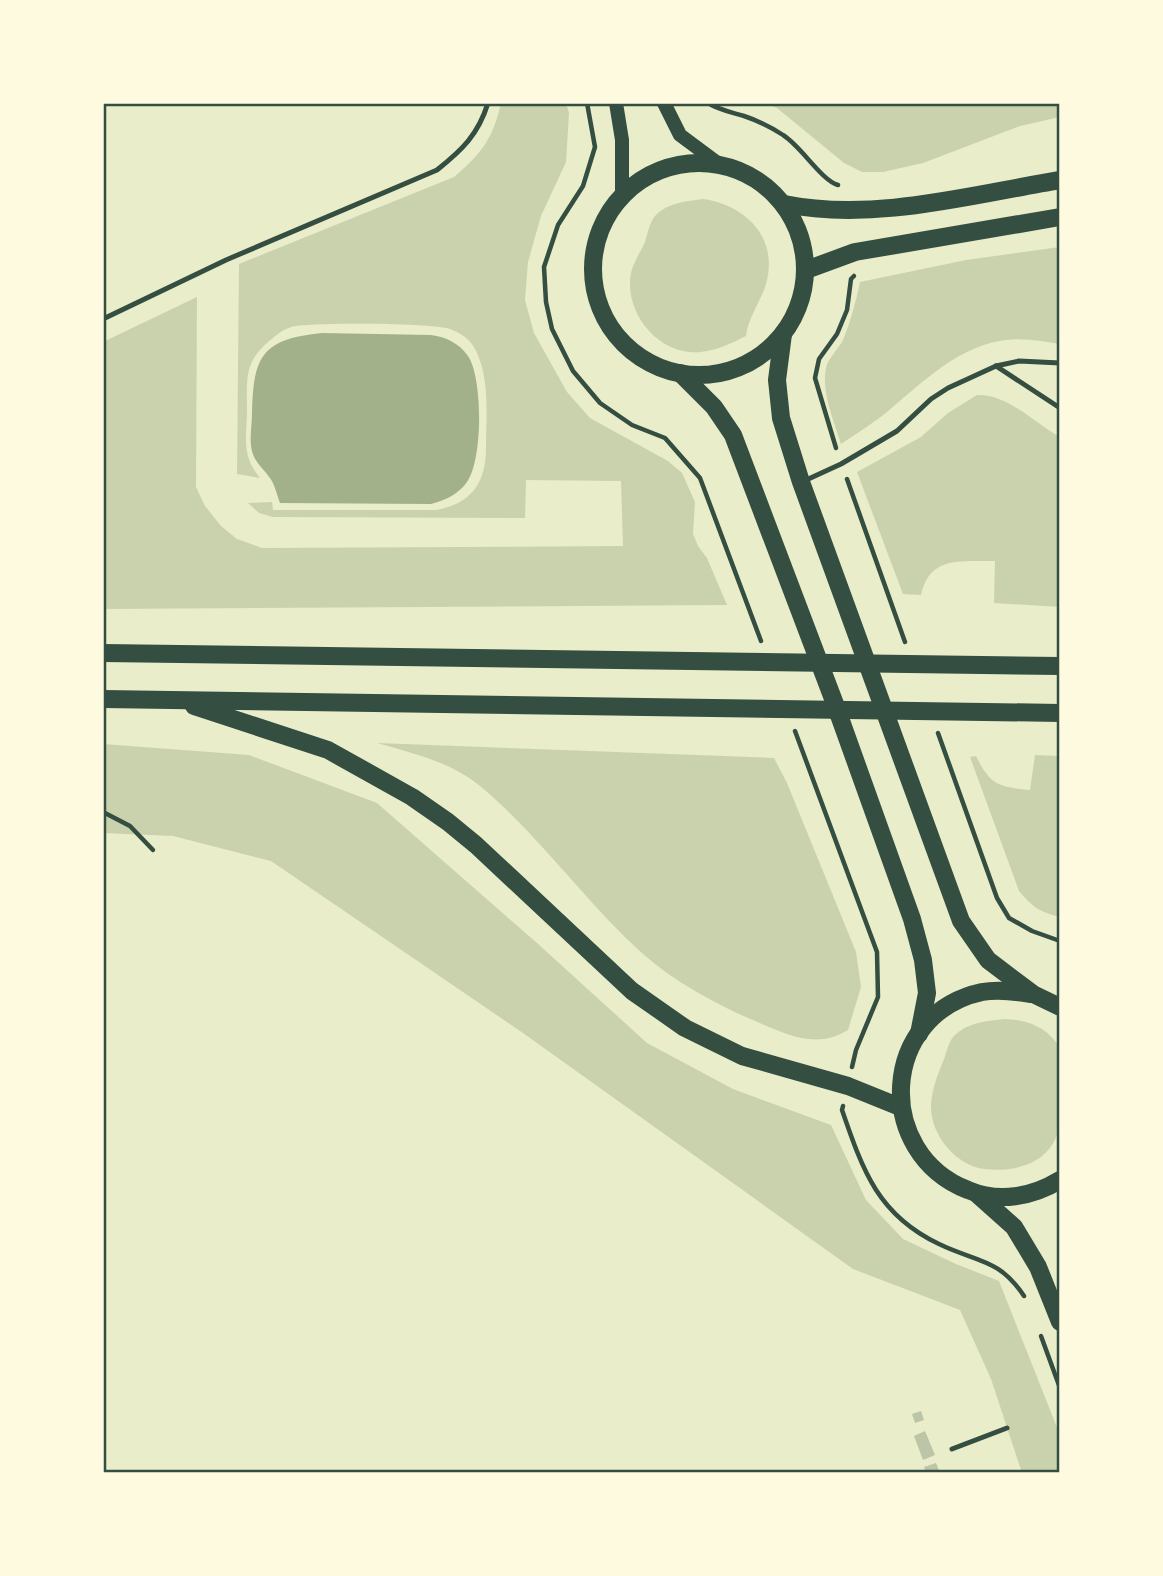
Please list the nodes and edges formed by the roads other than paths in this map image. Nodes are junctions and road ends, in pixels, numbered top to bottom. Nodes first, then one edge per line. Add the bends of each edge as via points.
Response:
1 (488, 103) edge
2 (615, 103) edge
3 (664, 103) edge
4 (719, 164) junction
5 (1060, 180) edge
6 (622, 195) junction
7 (784, 204) junction
8 (1060, 217) edge
9 (806, 270) junction
10 (103, 319) edge
11 (783, 334) junction
12 (1060, 363) edge
13 (996, 366) junction
14 (680, 373) junction
15 (1060, 408) edge
16 (801, 482) junction
17 (103, 653) edge
18 (1060, 666) edge
19 (103, 699) edge
20 (176, 700) junction
21 (1060, 713) edge
22 (1033, 994) junction
23 (1060, 1007) edge
24 (919, 1034) junction
25 (900, 1107) junction
26 (1060, 1180) edge
27 (977, 1194) junction
28 (1060, 1322) edge
29 (1007, 1428) dead end
30 (952, 1449) dead end

1 - 10 lane via 482,124 437,170 226,260
2 - 6 main road via 622,140
3 - 4 main road via 680,135
4 - 6 main road via 684,163 650,174
4 - 7 main road via 744,172
5 - 7 main road via 848,212
6 - 14 main road via 603,222 594,253 594,286 604,317 623,343 649,363
7 - 9 main road via 800,235
8 - 9 main road via 855,252
9 - 11 main road via 800,304
11 - 14 main road via 762,354 737,368 709,375
11 - 16 main road via 777,380 780,406
12 - 13 lane via 1019,360
13 - 15 lane
13 - 16 lane via 948,388 897,431
14 - 24 main road via 714,407 733,435 903,894 923,960 927,993
16 - 22 main road via 961,921 988,960
17 - 18 main road
19 - 20 main road
20 - 21 main road
20 - 25 main road via 328,750 412,797 476,845 632,991 685,1028 742,1056 848,1086
22 - 23 main road
22 - 24 main road via 982,992 957,1001
24 - 25 main road via 906,1056
25 - 27 main road via 906,1130 934,1171
26 - 27 main road via 1025,1195
27 - 28 main road via 1014,1227 1038,1267
29 - 30 lane

